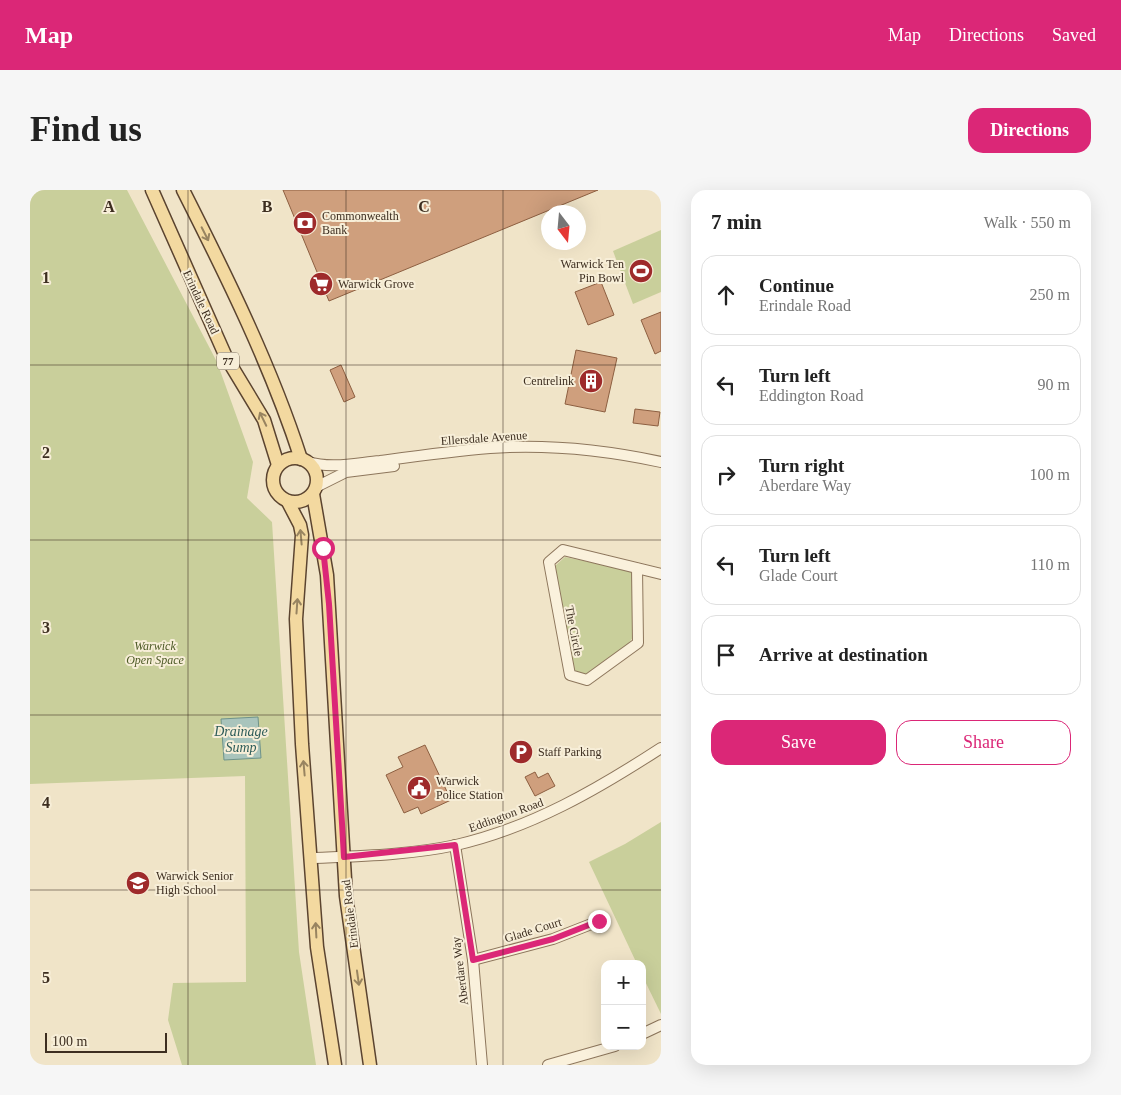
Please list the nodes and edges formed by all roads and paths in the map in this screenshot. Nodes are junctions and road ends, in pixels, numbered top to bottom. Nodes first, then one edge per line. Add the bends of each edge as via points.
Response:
1 (145, 190) edge
2 (152, 190) edge
3 (183, 190) edge
4 (168, 227) junction
5 (305, 460) junction
6 (661, 462) edge
7 (278, 465) junction
8 (661, 469) edge
9 (315, 491) junction
10 (288, 502) junction
11 (637, 568) junction
12 (661, 574) edge
13 (661, 748) edge
14 (455, 845) junction
15 (344, 857) junction
16 (312, 858) junction
17 (599, 921) dead end
18 (473, 960) junction
19 (661, 1025) edge
20 (646, 1032) edge
21 (601, 1050) edge
22 (335, 1065) edge
23 (370, 1065) edge
24 (482, 1065) edge
25 (548, 1065) edge

1 - 4 main road via 153,208
2 - 4 main road, Erindale Road / 77
3 -> 5 main road, Erindale Road via 218,260
7 -> 4 main road, Erindale Road / 77 via 264,420 226,357
5 - 6 street, Ellersdale Avenue via 321,466 344,466 524,447 593,450
5 - 7 main road via 293,458
5 - 9 main road, Erindale Road via 317,473
7 - 10 main road, Erindale Road via 272,479 273,486 276,493
8 - 9 street, Ellersdale Avenue via 593,457 495,455 346,472
9 - 10 main road via 301,502
9 - 15 main road, Erindale Road via 326,559
16 -> 10 main road, Erindale Road via 296,619 302,535
11 - 11 street, The Circle via 563,550 549,562 570,675 587,680 638,643
11 - 12 street, The Circle
13 - 14 street, Eddington Road via 592,792 487,837
14 - 15 street, Eddington Road
14 - 18 street, Aberdare Way
15 - 16 street, Eddington Road
15 -> 23 main road, Erindale Road via 346,896
22 -> 16 main road, Erindale Road via 317,947
17 - 18 street, Glade Court via 553,939
18 - 24 street, Aberdare Way
19 - 20 street
21 - 25 street

